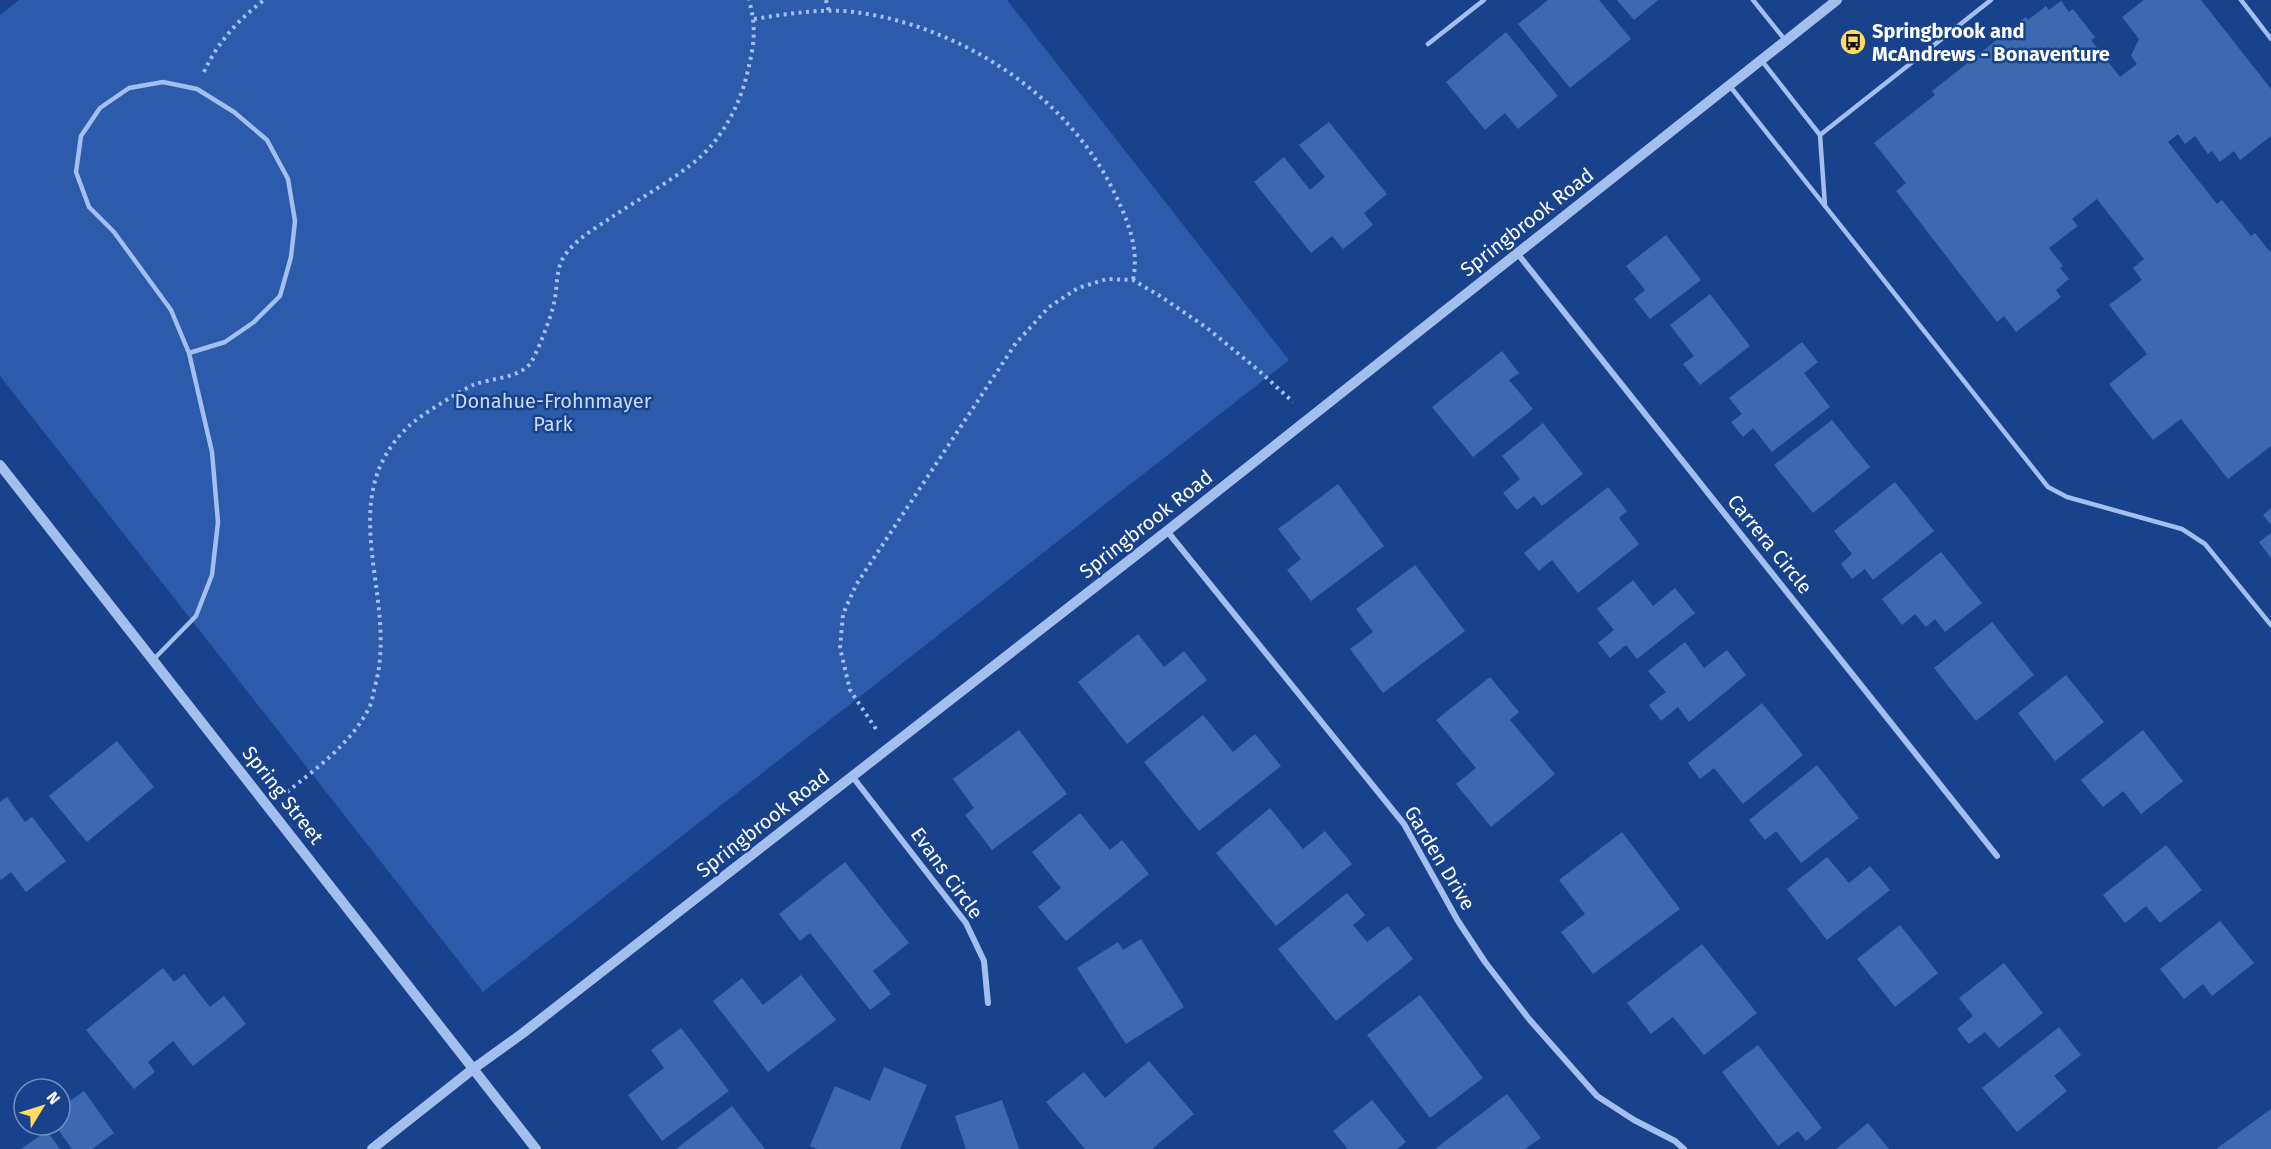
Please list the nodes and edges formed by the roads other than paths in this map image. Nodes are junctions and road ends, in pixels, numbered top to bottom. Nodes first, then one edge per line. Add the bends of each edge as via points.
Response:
1 (1484, 0) edge
2 (1753, 0) edge
3 (1836, 0) edge
4 (1991, 0) edge
5 (2241, 0) edge
6 (2271, 39) edge
7 (1785, 41) junction
8 (1428, 44) dead end
9 (1761, 60) junction
10 (1729, 85) junction
11 (1820, 135) junction
12 (1825, 206) junction
13 (1517, 253) junction
14 (189, 352) junction
15 (0, 465) edge
16 (1167, 531) junction
17 (2271, 625) edge
18 (153, 659) junction
19 (852, 776) junction
20 (1997, 856) dead end
21 (988, 1003) dead end
22 (473, 1069) junction
23 (372, 1149) edge
24 (536, 1149) edge
25 (1684, 1149) edge

1 - 8 lane
2 - 7 lane
3 - 7 street, Springbrook Road
4 - 11 lane
5 - 6 lane
7 - 9 street, Springbrook Road
9 - 10 street, Springbrook Road
9 - 11 lane
10 - 12 lane
10 - 13 street, Springbrook Road
11 - 12 lane
12 - 17 lane via 2048,487 2067,497 2194,535
13 - 16 street, Springbrook Road
13 - 20 street, Carrera Circle
14 - 14 lane via 225,342 254,322 280,296 291,257 295,221 288,180 267,140 234,112 197,89 163,81 129,88 100,108 81,136 76,172 89,207 114,232 171,310
14 - 18 lane via 212,452 218,522 212,575 196,616
15 - 18 street, Spring Street
16 - 19 street, Springbrook Road
16 - 25 street, Garden Drive via 1404,824 1458,921 1529,1018 1598,1096
18 - 22 street, Spring Street
19 - 21 street, Evans Circle via 966,922 984,961
19 - 22 street, Springbrook Road
22 - 23 street, Springbrook Road
22 - 24 street, Spring Street

